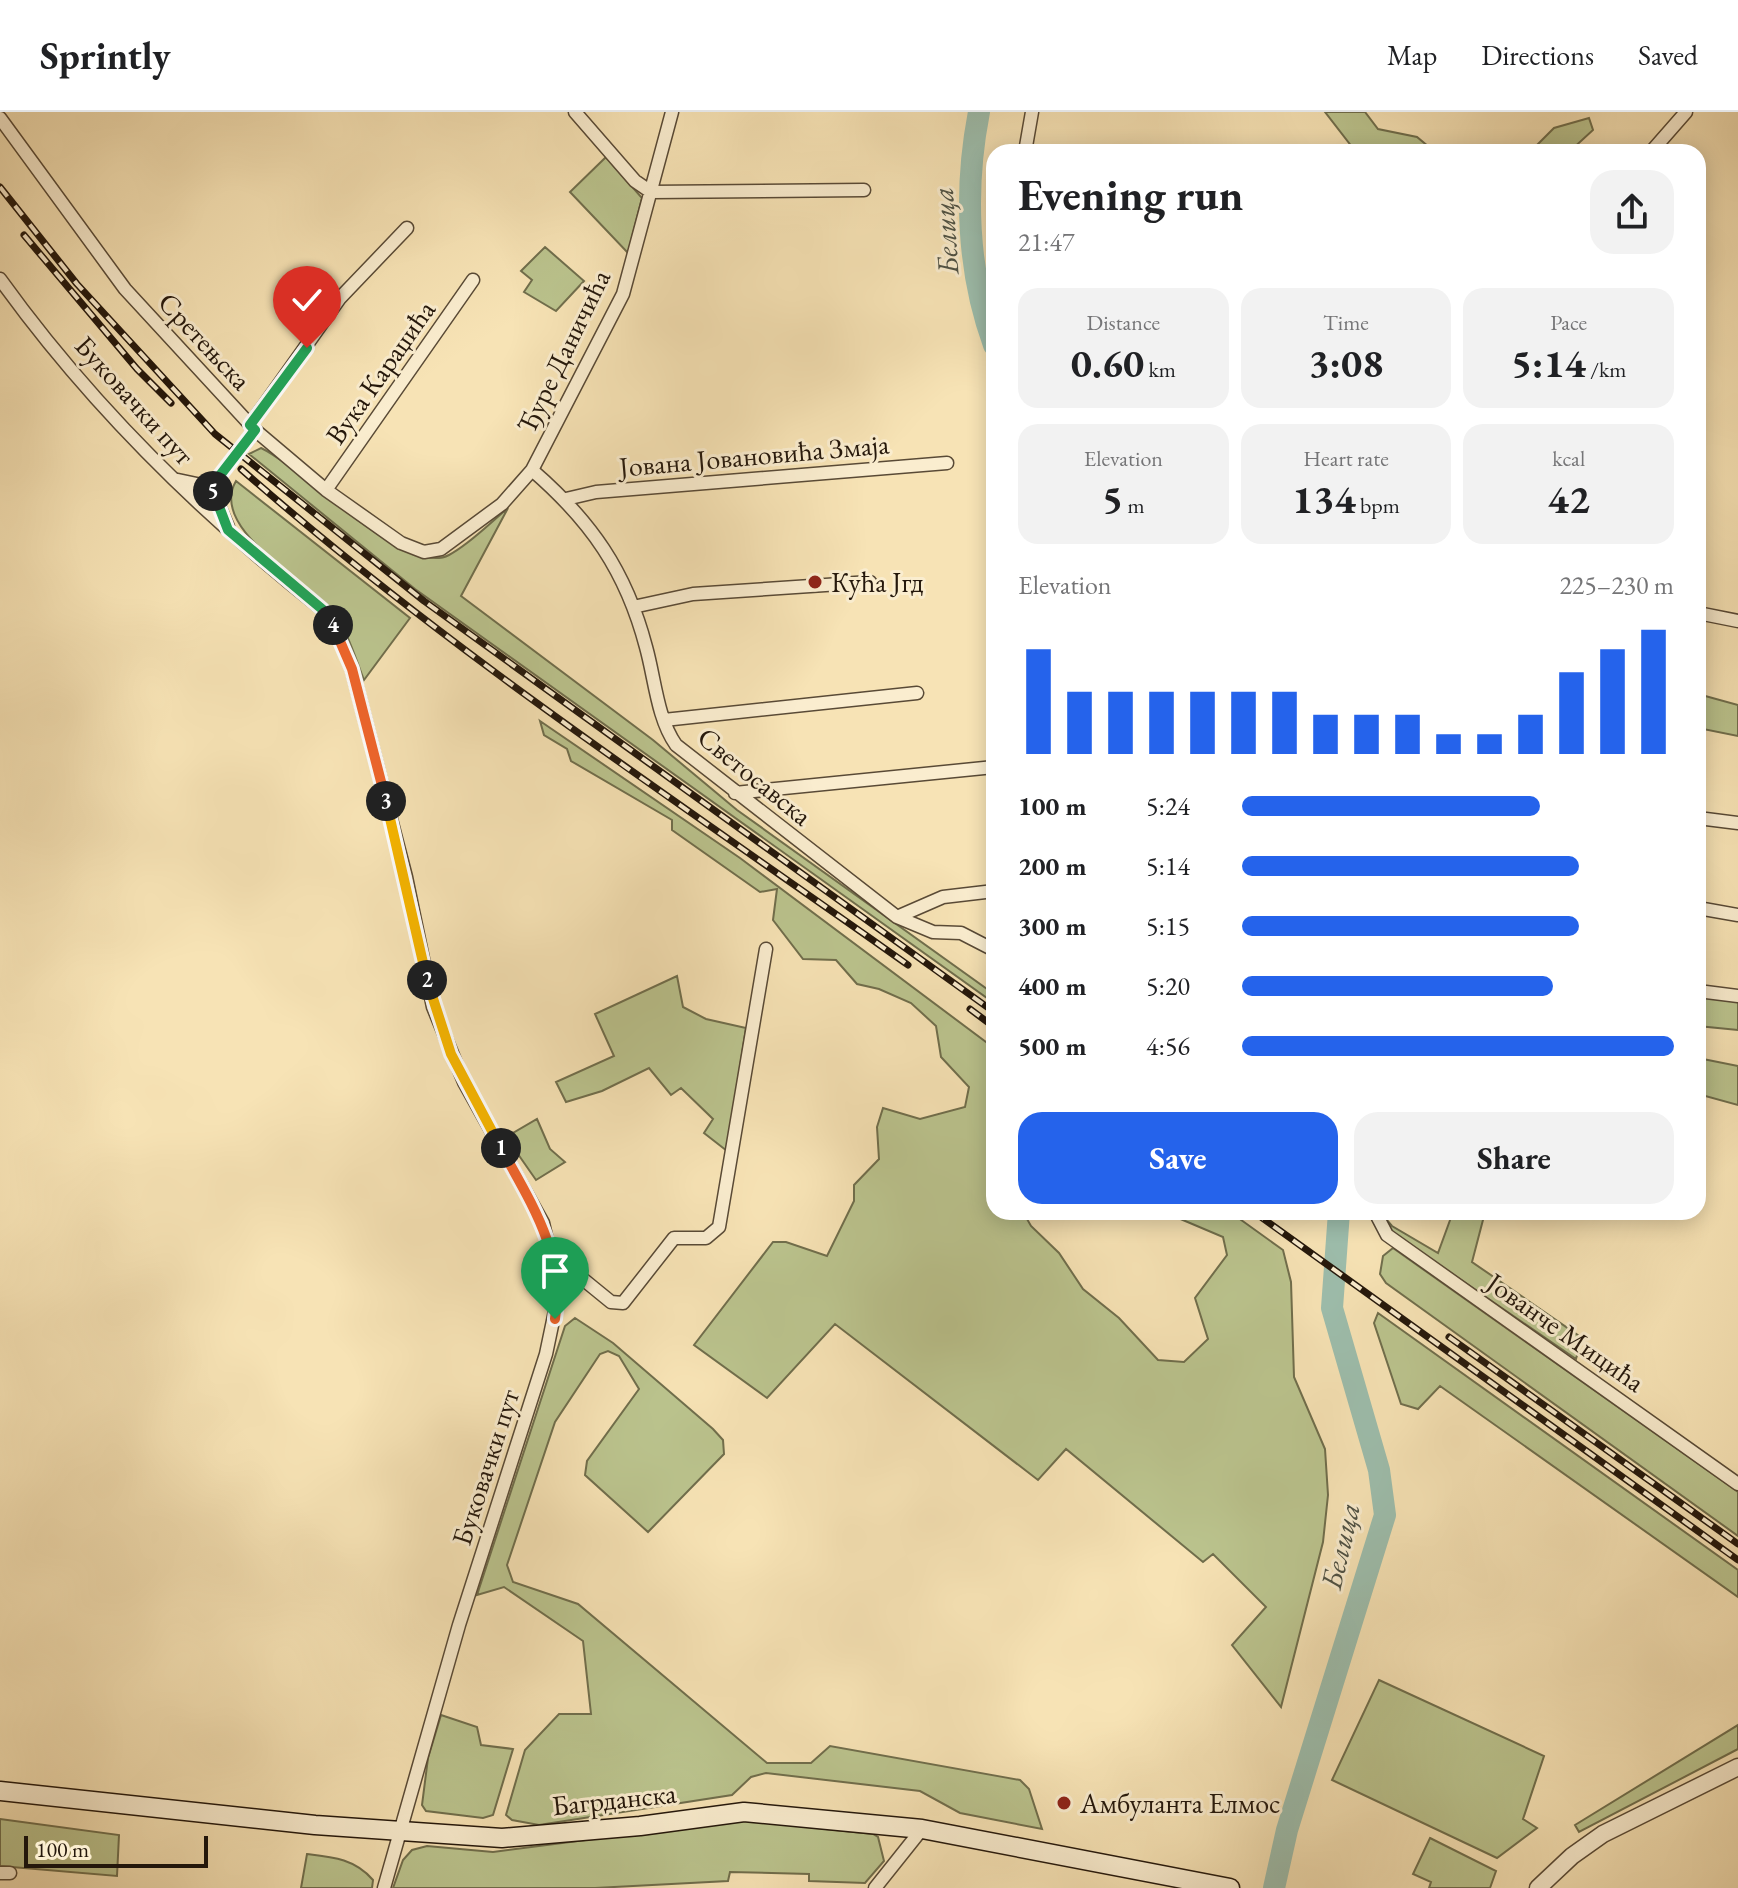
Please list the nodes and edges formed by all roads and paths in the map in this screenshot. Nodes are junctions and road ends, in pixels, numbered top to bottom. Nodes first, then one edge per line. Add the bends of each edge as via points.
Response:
1 (575, 112) edge
2 (672, 112) edge
3 (1032, 112) edge
4 (1686, 112) edge
5 (0, 118) edge
6 (1026, 144) edge
7 (1658, 144) edge
8 (864, 190) dead end
9 (651, 192) junction
10 (407, 228) dead end
11 (0, 279) edge
12 (473, 280) dead end
13 (252, 427) junction
14 (947, 463) dead end
15 (532, 470) junction
16 (173, 479) junction
17 (211, 487) junction
18 (326, 490) junction
19 (566, 499) junction
20 (228, 530) junction
21 (870, 582) dead end
22 (633, 607) junction
23 (1706, 615) edge
24 (1738, 621) edge
25 (917, 693) dead end
26 (664, 720) junction
27 (986, 768) edge
28 (735, 793) junction
29 (1706, 819) edge
30 (1738, 823) edge
31 (986, 892) edge
32 (1706, 909) edge
33 (1738, 915) edge
34 (897, 917) junction
35 (986, 946) edge
36 (766, 949) dead end
37 (1706, 992) edge
38 (1738, 996) edge
39 (1379, 1220) edge
40 (557, 1271) junction
41 (1738, 1484) edge
42 (1738, 1767) edge
43 (0, 1791) edge
44 (922, 1829) junction
45 (400, 1831) junction
46 (1544, 1885) edge
47 (384, 1888) edge
48 (875, 1888) edge
49 (1230, 1888) edge

1 - 9 street via 635,181
2 - 9 street, Ђуре Даничића
3 - 6 street
4 - 7 street
5 - 13 street, Сретењска via 125,289
8 - 9 street
9 - 15 street, Ђуре Даничића via 623,294
10 - 13 street via 340,298
11 - 16 street, Буковачки пут via 81,380
12 - 18 street, Вука Караџића
13 - 17 street
13 - 18 street, Сретењска
14 - 19 street, Јована Јовановића Змаја via 596,492
15 - 18 street, Сретењска via 502,504 433,552 401,543
15 - 19 street, Светосавска
16 - 17 street
16 - 20 street, Буковачки пут
17 - 20 street
19 - 22 street, Светосавска via 605,548
20 - 40 street, Буковачки пут via 322,609 344,647 406,877 433,1007 464,1082 543,1223
21 - 22 street via 693,594
22 - 26 street, Светосавска
23 - 24 street
25 - 26 street
26 - 28 street, Светосавска via 676,745
27 - 28 street
28 - 34 street, Светосавска
29 - 30 street
31 - 34 street via 943,897
32 - 33 street
34 - 35 street, Светосавска via 933,932 961,933
36 - 40 street via 719,1227 706,1238 674,1238 623,1303
37 - 38 street
39 - 41 street, Јованче Мицића via 1387,1235
40 - 45 street, Буковачки пут via 559,1292 546,1354
42 - 46 street via 1603,1834
43 - 45 main road, Багрданска
44 - 45 main road, Багрданска via 744,1812 502,1838
44 - 48 street
44 - 49 main road, Багрданска
45 - 47 street, Буковачки пут

